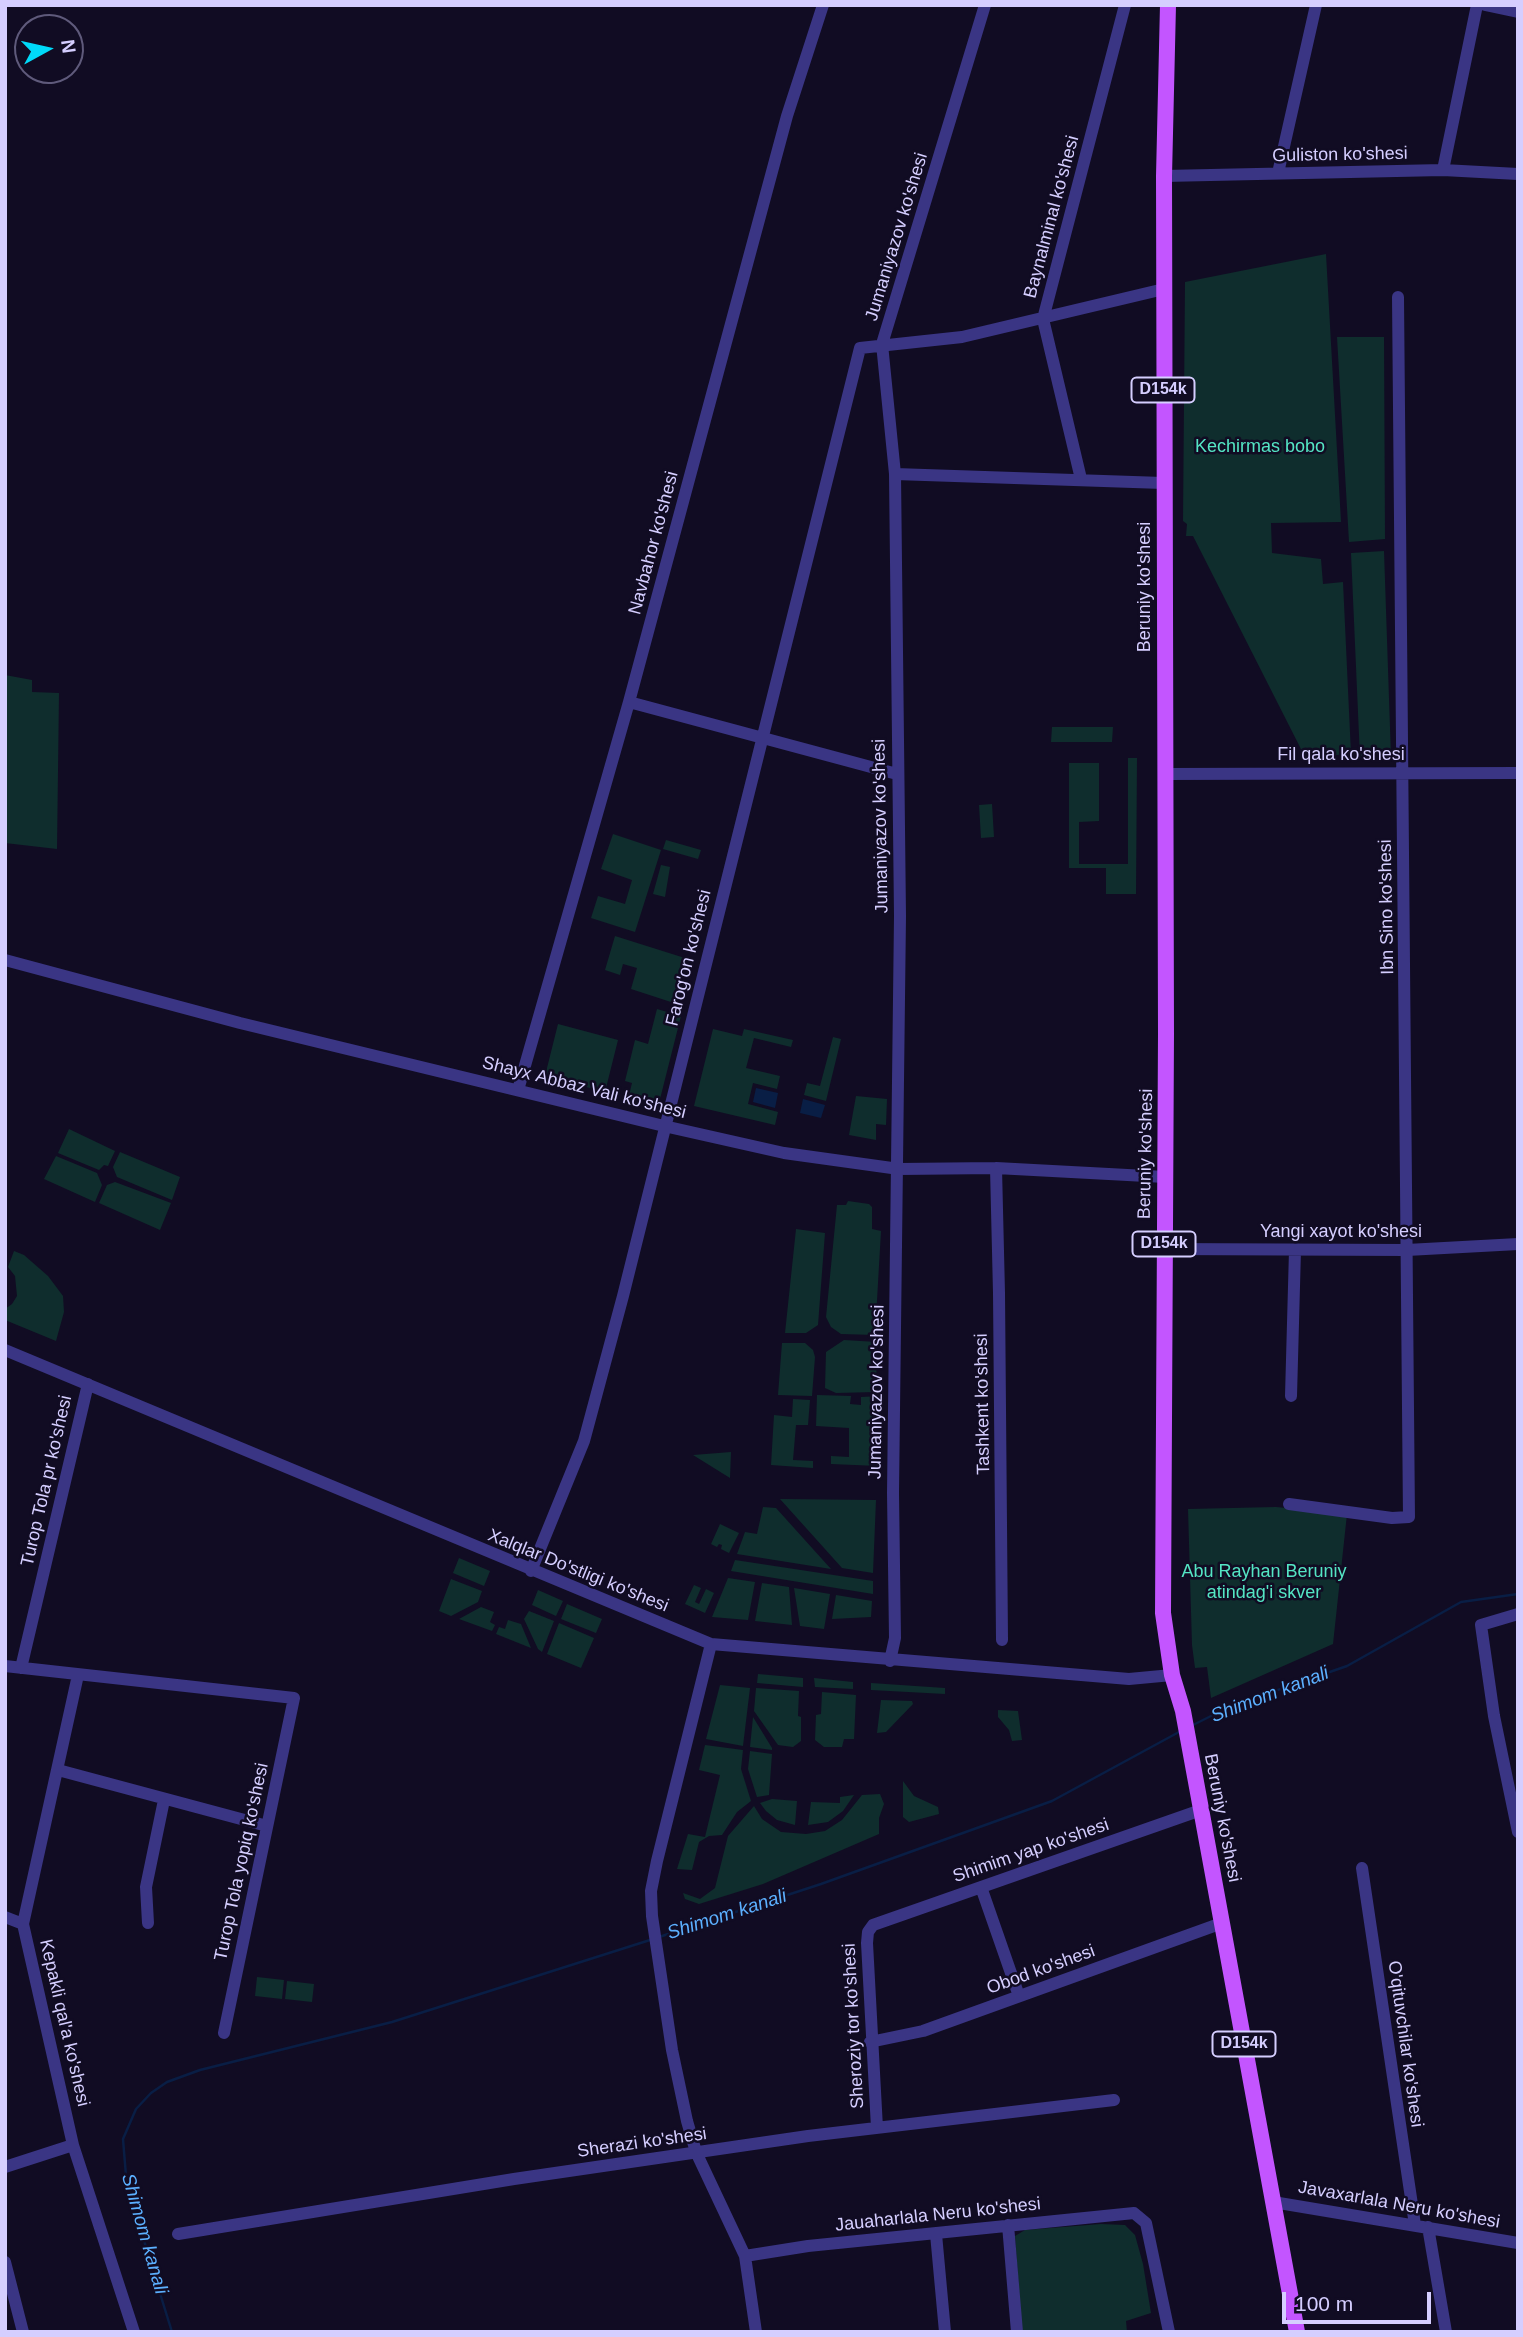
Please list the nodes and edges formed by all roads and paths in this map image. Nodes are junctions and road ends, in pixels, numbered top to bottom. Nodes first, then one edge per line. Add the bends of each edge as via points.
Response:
1 (823, 5) edge
2 (985, 5) edge
3 (1125, 5) edge
4 (1168, 5) edge
5 (1315, 5) edge
6 (1477, 5) edge
7 (1485, 5) edge
8 (1518, 12) edge
9 (1443, 170) junction
10 (1278, 173) junction
11 (1518, 174) edge
12 (1164, 176) junction
13 (1164, 289) junction
14 (1398, 297) dead end
15 (1043, 319) junction
16 (882, 344) junction
17 (895, 474) junction
18 (1081, 479) junction
19 (1163, 483) junction
20 (629, 702) junction
21 (762, 738) junction
22 (1403, 772) junction
23 (1518, 773) edge
24 (897, 774) junction
25 (1165, 774) junction
26 (5, 960) edge
27 (518, 1090) junction
28 (664, 1126) junction
29 (996, 1168) junction
30 (899, 1169) junction
31 (1165, 1177) junction
32 (1518, 1244) edge
33 (1164, 1248) junction
34 (1295, 1250) junction
35 (1407, 1250) junction
36 (5, 1350) edge
37 (88, 1384) junction
38 (1291, 1396) dead end
39 (1289, 1504) dead end
40 (531, 1571) junction
41 (1518, 1614) edge
42 (1002, 1640) dead end
43 (711, 1644) junction
44 (890, 1661) junction
45 (5, 1666) edge
46 (22, 1668) junction
47 (78, 1675) junction
48 (1172, 1675) junction
49 (58, 1770) junction
50 (164, 1800) junction
51 (1201, 1810) junction
52 (267, 1826) junction
53 (1518, 1832) edge
54 (1362, 1868) dead end
55 (981, 1887) junction
56 (5, 1917) edge
57 (148, 1923) dead end
58 (1222, 1923) junction
59 (23, 1924) junction
60 (873, 1925) joint
61 (1018, 1997) junction
62 (224, 2032) dead end
63 (870, 2042) junction
64 (1114, 2100) dead end
65 (877, 2128) junction
66 (73, 2145) junction
67 (696, 2152) junction
68 (5, 2167) edge
69 (1273, 2202) junction
70 (1008, 2225) junction
71 (1421, 2226) junction
72 (178, 2234) dead end
73 (936, 2234) junction
74 (1518, 2243) edge
75 (745, 2256) junction
76 (5, 2262) edge
77 (23, 2332) edge
78 (134, 2332) edge
79 (756, 2332) edge
80 (945, 2332) edge
81 (1017, 2332) edge
82 (1168, 2332) edge
83 (1297, 2332) edge
84 (1446, 2332) edge

1 - 20 street, Navbahor ko'shesi via 786,116
2 - 16 street, Jumaniyazov ko'shesi
3 - 15 street, Baynalminal ko'shesi
4 - 12 main road, Beruniy ko'shesi / D154k
5 - 10 street
6 - 9 street
7 - 8 street
9 - 10 street, Guliston ko'shesi
9 - 11 street, Guliston ko'shesi
10 - 12 street, Guliston ko'shesi
12 - 13 main road, Beruniy ko'shesi / D154k
13 - 15 street
13 - 19 main road, Beruniy ko'shesi / D154k
14 - 22 street, Ibn Sino ko'shesi
15 - 16 street via 962,337
15 - 18 street, Baynalminal ko'shesi
16 - 17 street, Jumaniyazov ko'shesi
16 - 21 street, Farog'on ko'shesi via 860,348
17 - 18 street
17 - 24 street, Jumaniyazov ko'shesi
18 - 19 street
19 - 25 main road, Beruniy ko'shesi / D154k
20 - 21 street
20 - 27 street, Navbahor ko'shesi
21 - 24 street
21 - 28 street, Farog'on ko'shesi
22 - 23 street, Fil qala ko'shesi
22 - 25 street, Fil qala ko'shesi
22 - 35 street, Ibn Sino ko'shesi
24 - 30 street, Jumaniyazov ko'shesi
25 - 31 main road, Beruniy ko'shesi / D154k
26 - 27 street, Shayx Abbaz Vali ko'shesi
27 - 28 street, Shayx Abbaz Vali ko'shesi
28 - 30 street, Shayx Abbaz Vali ko'shesi via 784,1153
28 - 40 street, Farog'on ko'shesi via 584,1441
29 - 30 street, Shayx Abbaz Vali ko'shesi
29 - 31 street, Shayx Abbaz Vali ko'shesi
29 - 42 street, Tashkent ko'shesi
30 - 44 street, Jumaniyazov ko'shesi via 895,1637
31 - 33 main road, Beruniy ko'shesi / D154k
32 - 35 street, Yangi xayot ko'shesi
33 - 34 street, Yangi xayot ko'shesi
33 - 48 main road, Beruniy ko'shesi / D154k via 1163,1613
34 - 35 street, Yangi xayot ko'shesi
34 - 38 street
35 - 39 street, Ibn Sino ko'shesi via 1409,1517
36 - 37 street, Xalqlar Do'stligi ko'shesi
37 - 40 street, Xalqlar Do'stligi ko'shesi
37 - 46 street, Turop Tola pr ko'shesi
40 - 43 street, Xalqlar Do'stligi ko'shesi
41 - 53 street via 1482,1625 1494,1716
43 - 44 street, Xalqlar Do'stligi ko'shesi
43 - 67 street via 651,1891 679,2087
44 - 48 street, Xalqlar Do'stligi ko'shesi via 1129,1679
45 - 46 street
46 - 47 street
47 - 49 street, Kepakli qal'a ko'shesi
47 - 52 street, Turop Tola yopiq ko'shesi via 294,1698
48 - 51 main road, Beruniy ko'shesi / D154k
49 - 50 street
49 - 59 street, Kepakli qal'a ko'shesi
50 - 52 street
50 - 57 street via 146,1887
51 - 55 street, Shimim yap ko'shesi
51 - 58 main road, Beruniy ko'shesi / D154k
52 - 62 street, Turop Tola yopiq ko'shesi
54 - 71 street, O'qituvchilar ko'shesi
55 - 60 street, Shimim yap ko'shesi
55 - 61 street
56 - 59 street
58 - 61 street, Obod ko'shesi
58 - 69 main road, Beruniy ko'shesi / D154k
59 - 66 street, Kepakli qal'a ko'shesi
60 - 63 street, Sheroziy tor ko'shesi via 867,1943
61 - 63 street, Obod ko'shesi via 923,2031
63 - 65 street, Sheroziy tor ko'shesi
64 - 65 street, Sherazi ko'shesi
65 - 67 street, Sherazi ko'shesi
66 - 68 street
66 - 78 street, Kepakli qal'a ko'shesi
67 - 72 street, Sherazi ko'shesi
67 - 75 street
69 - 71 street, Javaxarlala Neru ko'shesi
69 - 83 main road, Beruniy ko'shesi / D154k
70 - 73 street, Jauaharlala Neru ko'shesi
70 - 81 street
70 - 82 street, Jauaharlala Neru ko'shesi via 1134,2213 1146,2223
71 - 74 street, Javaxarlala Neru ko'shesi
71 - 84 street, O'qituvchilar ko'shesi
73 - 75 street, Jauaharlala Neru ko'shesi
73 - 80 street
75 - 79 street
76 - 77 street

